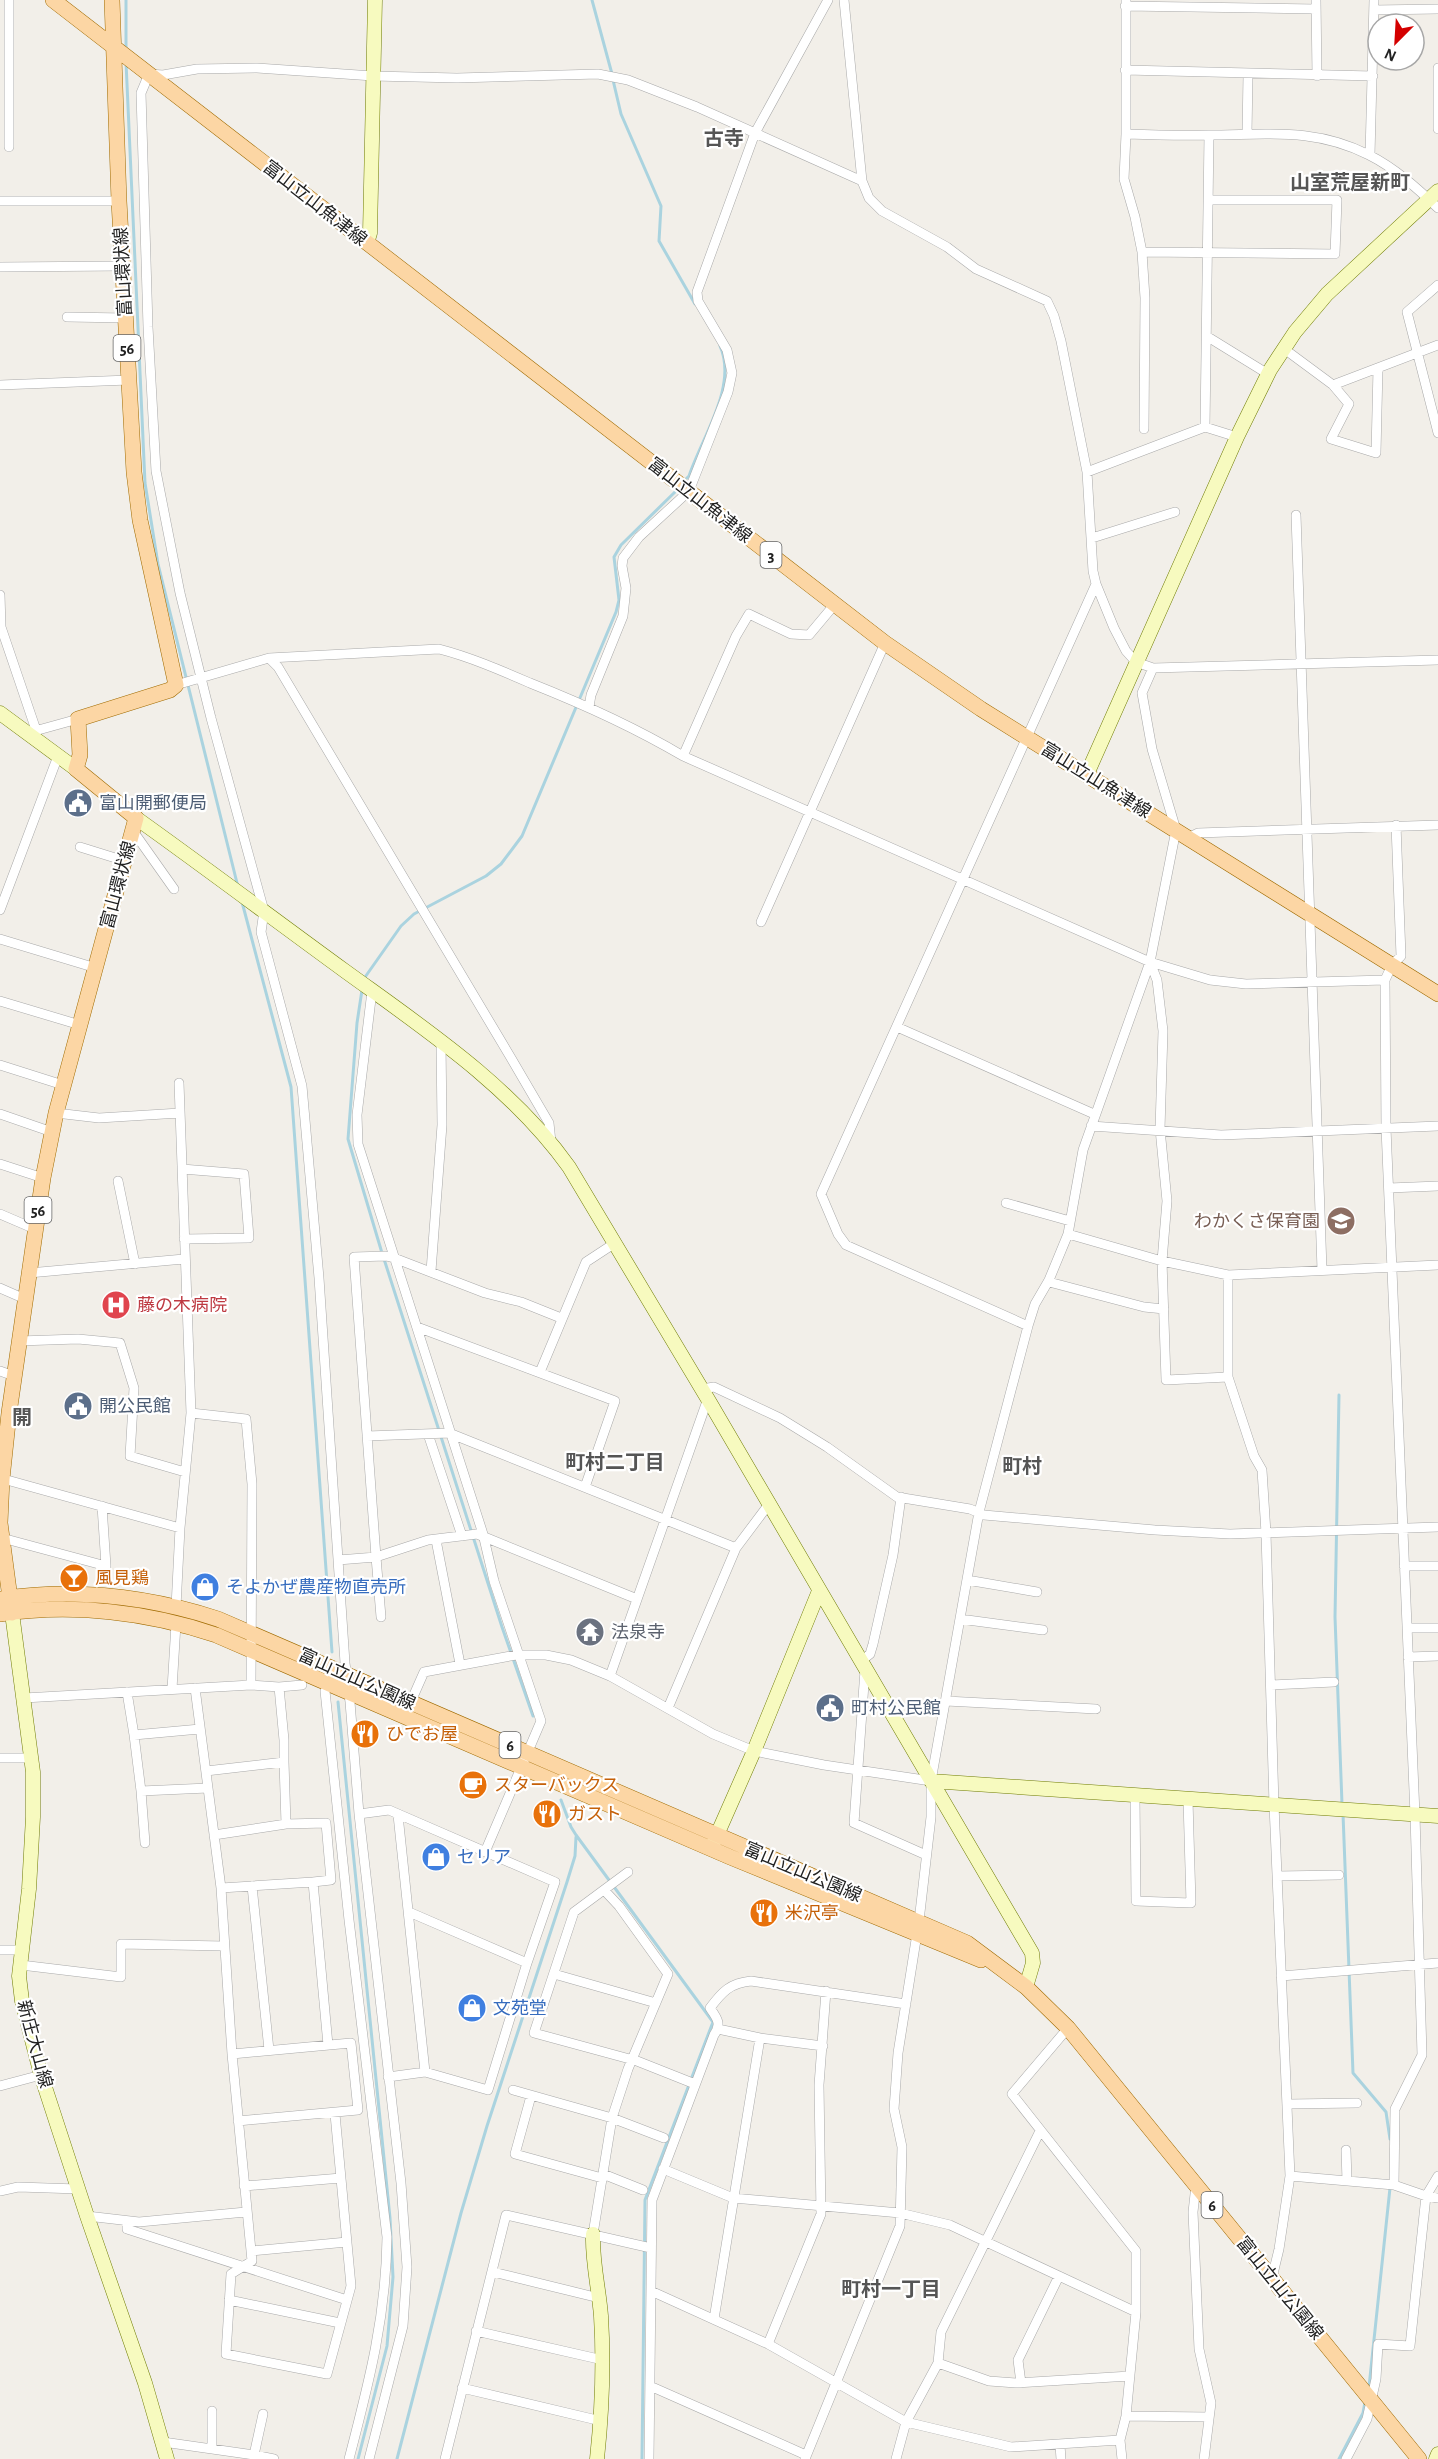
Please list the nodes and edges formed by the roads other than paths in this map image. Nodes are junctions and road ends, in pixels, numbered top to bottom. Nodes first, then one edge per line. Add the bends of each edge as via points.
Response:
1 (9, 0) edge
2 (53, 0) edge
3 (112, 0) edge
4 (375, 0) edge
5 (828, 0) edge
6 (844, 0) edge
7 (1126, 3) edge
8 (1316, 4) edge
9 (1374, 5) edge
10 (1438, 9) edge
11 (116, 48) junction
12 (1438, 68) edge
13 (144, 70) junction
14 (1125, 70) junction
15 (1248, 75) junction
16 (373, 76) junction
17 (1317, 76) junction
18 (1373, 76) junction
19 (1438, 129) edge
20 (755, 134) junction
21 (1126, 134) junction
22 (1247, 134) junction
23 (1209, 135) junction
24 (9, 147) dead end
25 (1370, 155) junction
26 (862, 181) junction
27 (1435, 199) edge
28 (1208, 200) junction
29 (0, 201) edge
30 (119, 201) junction
31 (367, 243) junction
32 (1142, 252) junction
33 (1208, 252) junction
34 (0, 267) edge
35 (122, 267) junction
36 (1438, 285) edge
37 (68, 317) dead end
38 (125, 318) junction
39 (1208, 337) junction
40 (1438, 345) edge
41 (1283, 348) junction
42 (1417, 353) junction
43 (1378, 368) junction
44 (1268, 374) junction
45 (129, 380) junction
46 (1334, 384) junction
47 (0, 385) edge
48 (1436, 418) edge
49 (1205, 427) junction
50 (1144, 429) dead end
51 (1438, 432) edge
52 (1237, 437) junction
53 (1087, 472) junction
54 (689, 491) junction
55 (1175, 512) dead end
56 (1296, 515) dead end
57 (1092, 538) junction
58 (1096, 584) junction
59 (0, 595) edge
60 (835, 604) junction
61 (885, 643) junction
62 (269, 658) junction
63 (1438, 660) edge
64 (1136, 662) junction
65 (1301, 665) junction
66 (1153, 668) junction
67 (200, 678) junction
68 (179, 685) junction
69 (589, 707) junction
70 (0, 713) edge
71 (78, 719) junction
72 (32, 732) junction
73 (1026, 737) junction
74 (58, 756) junction
75 (683, 756) junction
76 (76, 770) junction
77 (1087, 774) junction
78 (810, 813) junction
79 (134, 824) junction
80 (1396, 825) junction
81 (1438, 825) edge
82 (1306, 828) junction
83 (1182, 834) junction
84 (80, 847) dead end
85 (125, 861) junction
86 (964, 881) junction
87 (174, 889) dead end
88 (0, 908) edge
89 (264, 911) junction
90 (1310, 914) junction
91 (761, 922) dead end
92 (0, 939) edge
93 (1150, 962) junction
94 (1392, 965) junction
95 (96, 968) junction
96 (1385, 980) junction
97 (1310, 981) junction
98 (372, 991) junction
99 (1438, 994) edge
100 (0, 1001) edge
101 (80, 1025) junction
102 (897, 1028) junction
103 (441, 1042) junction
104 (0, 1065) edge
105 (179, 1083) dead end
106 (63, 1085) junction
107 (56, 1113) junction
108 (180, 1113) junction
109 (0, 1114) edge
110 (1094, 1114) junction
111 (1090, 1126) junction
112 (1438, 1126) edge
113 (1386, 1128) junction
114 (1160, 1129) junction
115 (1316, 1131) junction
116 (52, 1132) junction
117 (551, 1142) junction
118 (0, 1164) edge
119 (182, 1169) junction
120 (43, 1178) junction
121 (118, 1181) dead end
122 (1438, 1186) edge
123 (1389, 1188) junction
124 (1006, 1203) dead end
125 (0, 1214) edge
126 (1070, 1221) junction
127 (35, 1228) junction
128 (1068, 1234) junction
129 (184, 1239) junction
130 (615, 1243) junction
131 (394, 1258) junction
132 (184, 1259) junction
133 (1162, 1261) junction
134 (135, 1264) junction
135 (1438, 1265) edge
136 (1393, 1267) junction
137 (1322, 1270) junction
138 (431, 1271) junction
139 (28, 1273) junction
140 (1228, 1275) junction
141 (1049, 1282) junction
142 (0, 1288) edge
143 (25, 1299) junction
144 (1164, 1309) junction
145 (561, 1318) junction
146 (1028, 1326) junction
147 (417, 1327) junction
148 (19, 1341) junction
149 (540, 1372) junction
150 (7, 1373) edge
151 (1228, 1377) junction
152 (706, 1395) junction
153 (4, 1412) edge
154 (191, 1413) junction
155 (449, 1432) junction
156 (428, 1434) junction
157 (368, 1437) junction
158 (185, 1473) junction
159 (1, 1478) edge
160 (585, 1487) junction
161 (901, 1497) junction
162 (769, 1504) junction
163 (102, 1506) junction
164 (979, 1512) junction
165 (664, 1519) junction
166 (1438, 1527) edge
167 (180, 1528) junction
168 (1402, 1528) junction
169 (1266, 1533) junction
170 (483, 1534) junction
171 (462, 1536) junction
172 (436, 1540) junction
173 (2, 1541) edge
174 (736, 1548) junction
175 (376, 1557) junction
176 (338, 1560) junction
177 (1404, 1566) junction
178 (1438, 1566) edge
179 (967, 1580) junction
180 (819, 1591) junction
181 (1037, 1592) dead end
182 (637, 1599) junction
183 (6, 1606) edge
184 (176, 1606) junction
185 (381, 1617) dead end
186 (960, 1619) junction
187 (176, 1624) junction
188 (1407, 1628) junction
189 (1438, 1628) edge
190 (1043, 1630) dead end
191 (252, 1633) junction
192 (252, 1650) junction
193 (520, 1655) junction
194 (1438, 1656) edge
195 (1408, 1657) junction
196 (460, 1664) junction
197 (863, 1665) junction
198 (346, 1673) junction
199 (610, 1676) junction
200 (1334, 1682) dead end
201 (251, 1685) junction
202 (302, 1685) dead end
203 (1271, 1685) junction
204 (279, 1687) junction
205 (195, 1688) junction
206 (172, 1689) junction
207 (325, 1691) dead end
208 (349, 1691) junction
209 (127, 1692) junction
210 (24, 1698) junction
211 (946, 1701) junction
212 (668, 1708) junction
213 (408, 1709) junction
214 (1096, 1709) dead end
215 (200, 1729) junction
216 (134, 1735) junction
217 (754, 1751) junction
218 (0, 1758) edge
219 (31, 1758) junction
220 (525, 1760) junction
221 (284, 1762) junction
222 (857, 1770) junction
223 (206, 1771) junction
224 (931, 1781) junction
225 (208, 1788) junction
226 (141, 1791) junction
227 (1135, 1796) junction
228 (1188, 1800) junction
229 (1274, 1805) junction
230 (359, 1814) junction
231 (398, 1815) junction
232 (1414, 1815) junction
233 (1438, 1816) edge
234 (286, 1824) junction
235 (214, 1835) junction
236 (714, 1842) junction
237 (145, 1843) dead end
238 (485, 1852) junction
239 (926, 1855) junction
240 (628, 1872) dead end
241 (1339, 1875) dead end
242 (1277, 1876) junction
243 (313, 1882) junction
244 (252, 1886) junction
245 (221, 1888) junction
246 (604, 1890) junction
247 (409, 1912) junction
248 (918, 1927) junction
249 (224, 1946) junction
250 (0, 1950) edge
251 (22, 1950) junction
252 (527, 1963) junction
253 (1438, 1963) edge
254 (21, 1965) junction
255 (1418, 1966) junction
256 (554, 1974) junction
257 (1281, 1976) junction
258 (1026, 1988) junction
259 (826, 1991) junction
260 (656, 2003) junction
261 (906, 2004) junction
262 (1068, 2028) junction
263 (718, 2029) junction
264 (760, 2038) junction
265 (328, 2045) junction
266 (823, 2046) junction
267 (268, 2050) junction
268 (232, 2054) junction
269 (632, 2061) junction
270 (425, 2072) junction
271 (41, 2075) junction
272 (388, 2077) junction
273 (695, 2084) junction
274 (0, 2086) edge
275 (513, 2090) dead end
276 (531, 2096) junction
277 (1357, 2103) dead end
278 (1289, 2104) junction
279 (335, 2114) junction
280 (612, 2118) junction
281 (238, 2121) junction
282 (1040, 2131) junction
283 (664, 2138) dead end
284 (1346, 2150) dead end
285 (663, 2169) junction
286 (602, 2176) junction
287 (1290, 2176) junction
288 (1438, 2176) edge
289 (341, 2178) junction
290 (1347, 2181) junction
291 (1196, 2185) junction
292 (1394, 2185) junction
293 (244, 2186) junction
294 (78, 2188) junction
295 (643, 2190) dead end
296 (0, 2191) edge
297 (1426, 2196) junction
298 (734, 2198) junction
299 (1438, 2198) edge
300 (822, 2205) junction
301 (246, 2212) junction
302 (900, 2213) junction
303 (87, 2216) junction
304 (127, 2221) junction
305 (593, 2234) junction
306 (986, 2241) junction
307 (347, 2242) junction
308 (651, 2248) junction
309 (251, 2251) junction
310 (244, 2266) junction
311 (493, 2272) junction
312 (1059, 2276) junction
313 (1272, 2278) junction
314 (651, 2291) junction
315 (599, 2298) junction
316 (229, 2300) junction
317 (347, 2300) junction
318 (1136, 2312) junction
319 (714, 2319) junction
320 (340, 2324) junction
321 (476, 2331) junction
322 (768, 2343) junction
323 (603, 2360) junction
324 (938, 2363) junction
325 (1130, 2376) junction
326 (835, 2382) junction
327 (1021, 2383) junction
328 (650, 2386) junction
329 (462, 2388) junction
330 (1372, 2401) junction
331 (212, 2411) dead end
332 (263, 2414) dead end
333 (1126, 2416) junction
334 (1209, 2417) junction
335 (601, 2421) junction
336 (906, 2422) junction
337 (1120, 2440) junction
338 (164, 2442) junction
339 (1060, 2445) junction
340 (212, 2449) junction
341 (1438, 2454) edge
342 (254, 2455) junction
343 (806, 2457) edge
344 (168, 2459) edge
345 (274, 2459) edge
346 (349, 2459) edge
347 (369, 2459) edge
348 (445, 2459) edge
349 (597, 2459) edge
350 (649, 2459) edge
351 (896, 2459) edge
352 (1061, 2459) edge
353 (1122, 2459) edge
354 (1204, 2459) edge
355 (1346, 2459) edge
356 (1419, 2459) edge
357 (1436, 2459) edge

1 - 24 street
2 - 11 main road, 富山立山魚津線 / 3
3 - 11 main road, 富山環状線 / 56
4 - 16 street
5 - 20 street
6 - 26 street
7 - 8 street
7 - 14 street
8 - 17 street
9 - 10 street
9 - 18 street
11 - 13 main road, 富山立山魚津線 / 3
11 - 30 main road, 富山環状線 / 56
12 - 19 street
13 - 16 street via 163,75 196,69 257,68
13 - 31 main road, 富山立山魚津線 / 3
13 - 67 street via 141,93 156,471
14 - 15 street
14 - 21 street
15 - 17 street
15 - 22 street
16 - 20 street via 598,74 628,80
16 - 31 street
17 - 18 street
18 - 25 street
20 - 26 street
20 - 54 street via 697,291 698,301 727,350 732,372 728,392
21 - 23 street
21 - 32 street via 1124,179
22 - 23 street
22 - 25 street via 1288,132 1318,137
23 - 28 street
25 - 27 street
26 - 53 street via 869,198 882,211 947,247 976,269 1047,301 1061,341
27 - 41 street via 1327,294
28 - 33 street
28 - 33 street via 1337,200 1335,254
29 - 30 street
30 - 35 main road, 富山環状線 / 56
31 - 54 main road, 富山立山魚津線 / 3
32 - 33 street
32 - 50 street
33 - 39 street
34 - 35 street
35 - 38 main road, 富山環状線 / 56
36 - 42 street via 1407,312
37 - 38 street
38 - 45 main road, 富山環状線 / 56
39 - 44 street
39 - 49 street
40 - 42 street
41 - 44 street
41 - 46 street
42 - 43 street
42 - 48 street
43 - 46 street
43 - 46 street via 1376,453 1331,439 1349,404
44 - 52 street
45 - 47 street
45 - 68 main road, 富山環状線 / 56 via 140,520
48 - 51 street
49 - 52 street
49 - 53 street
52 - 64 street
53 - 57 street
54 - 60 main road, 富山立山魚津線 / 3
54 - 69 street via 639,537 623,558 623,616
55 - 57 street
56 - 65 street
57 - 58 street
58 - 64 street via 1114,628
58 - 73 street
59 - 72 street via 1,627
60 - 61 main road, 富山立山魚津線 / 3
60 - 75 street via 809,635 791,634 749,614
61 - 73 main road, 富山立山魚津線 / 3
61 - 78 street
62 - 67 street
62 - 69 street via 439,649 463,655
62 - 117 street via 278,666 549,1123
63 - 65 street
64 - 66 street
64 - 77 street
65 - 66 street
65 - 82 street
66 - 83 street via 1142,693 1152,749
67 - 68 street
67 - 89 street
68 - 71 main road
69 - 75 street via 638,729
70 - 72 street
71 - 72 street
71 - 76 main road via 80,755
72 - 74 street
73 - 77 main road, 富山立山魚津線 / 3
73 - 86 street
74 - 76 street
74 - 88 street
75 - 78 street
76 - 79 main road, 富山環状線
77 - 83 main road, 富山立山魚津線 / 3
78 - 86 street
78 - 91 street
79 - 85 main road, 富山環状線 / 56
79 - 87 street
79 - 89 street
80 - 81 street
80 - 82 street
80 - 94 street via 1401,956
82 - 83 street
82 - 90 street
83 - 90 main road, 富山立山魚津線 / 3
83 - 93 street
84 - 85 street
85 - 95 main road, 富山環状線 / 56
86 - 93 street
86 - 102 street
89 - 98 street
89 - 176 street via 261,932 302,1086
90 - 94 main road, 富山立山魚津線 / 3
90 - 97 street
92 - 95 street
93 - 97 street via 1210,980 1246,984
93 - 110 street
93 - 114 street via 1157,980 1163,1031
94 - 96 street
94 - 99 main road, 富山立山魚津線 / 3
95 - 101 main road, 富山環状線 / 56
96 - 97 street
96 - 113 street
97 - 115 street
98 - 103 street
98 - 131 street via 357,1115 358,1144
100 - 101 street
101 - 106 main road, 富山環状線 / 56
102 - 110 street
102 - 146 street via 821,1194 838,1234 846,1245
103 - 117 street via 504,1092
103 - 138 street via 442,1125
104 - 106 street
105 - 108 street
106 - 107 main road, 富山環状線 / 56
107 - 108 street via 99,1118
107 - 116 main road, 富山環状線 / 56
108 - 119 street
109 - 116 street
110 - 111 street
111 - 114 street
111 - 126 street
112 - 113 street
113 - 115 street
113 - 123 street
114 - 115 street via 1221,1135
114 - 133 street via 1167,1201
115 - 137 street
116 - 120 main road, 富山環状線 / 56
117 - 130 street
118 - 120 street
119 - 129 street
119 - 129 street via 243,1174 249,1238
120 - 127 main road, 富山環状線 / 56
121 - 134 street
122 - 123 street
123 - 136 street
124 - 126 street
125 - 127 street
126 - 128 street
127 - 139 main road, 富山環状線 / 56
128 - 133 street
128 - 141 street
129 - 132 street
130 - 145 street via 586,1262
130 - 152 street
131 - 138 street
131 - 147 street
131 - 157 street via 354,1257
132 - 134 street
132 - 154 street
133 - 140 street
133 - 144 street
134 - 139 street
135 - 136 street
136 - 137 street
136 - 168 street
137 - 140 street
138 - 145 street
139 - 143 main road, 富山環状線 / 56
140 - 151 street
141 - 144 street
141 - 146 street via 1035,1304
142 - 143 street
143 - 148 main road, 富山環状線 / 56
144 - 151 street via 1166,1380
145 - 149 street
146 - 164 street
147 - 149 street
147 - 155 street
148 - 150 main road, 富山環状線 / 56
148 - 158 street via 120,1342 134,1388 130,1456
149 - 160 street via 615,1401
150 - 153 main road, 富山環状線 / 56
151 - 169 street via 1262,1470
152 - 161 street via 714,1387 780,1418
152 - 162 street
152 - 165 street
153 - 159 main road, 富山環状線 / 56
154 - 158 street
154 - 191 street via 246,1419 252,1484
155 - 156 street
155 - 160 street
155 - 170 street
156 - 157 street
156 - 171 street
157 - 175 street
158 - 167 street
159 - 163 street
159 - 173 main road, 富山環状線 / 56
160 - 165 street
161 - 164 street
161 - 197 street via 893,1555 870,1654
162 - 174 street
162 - 180 street
163 - 167 street
163 - 173 street via 106,1566
164 - 169 street via 1155,1530
164 - 179 street
165 - 174 street
165 - 182 street
166 - 168 street
167 - 184 street
168 - 169 street
168 - 177 street
169 - 203 street
170 - 171 street
170 - 182 street
170 - 193 street via 494,1581
171 - 172 street
172 - 175 street
172 - 196 street
173 - 183 main road, 富山環状線 / 56
174 - 212 street
175 - 176 street
175 - 185 street
176 - 198 street
177 - 178 street
177 - 188 street
179 - 181 street
179 - 186 street
180 - 197 street
180 - 217 street
182 - 199 street
183 - 184 main road, 富山立山公園線 / 6 via 88,1594
183 - 187 main road, 富山立山公園線 / 6 via 119,1613
183 - 210 street, 新庄大山線
184 - 191 main road, 富山立山公園線 / 6
186 - 190 street
186 - 211 street
187 - 192 main road, 富山立山公園線 / 6
187 - 206 street
188 - 189 street
188 - 195 street
191 - 192 street
191 - 198 main road, 富山立山公園線 / 6
192 - 201 street
192 - 208 main road, 富山立山公園線 / 6
193 - 196 street
193 - 199 street via 571,1660
193 - 220 street via 541,1721
194 - 195 street
195 - 232 street
196 - 213 street via 424,1672
197 - 222 street
197 - 224 street
198 - 208 street
198 - 213 main road, 富山立山公園線 / 6
199 - 212 street
200 - 203 street
201 - 204 street
201 - 205 street
202 - 204 street
203 - 229 street
204 - 221 street
205 - 206 street
205 - 215 street
206 - 209 street
207 - 346 street via 387,2237 387,2276 374,2364
208 - 213 main road, 富山立山公園線 / 6
208 - 230 street
209 - 210 street
209 - 216 street
210 - 219 street, 新庄大山線
211 - 214 street
211 - 224 street
212 - 217 street via 713,1734
213 - 220 main road, 富山立山公園線 / 6
215 - 216 street
215 - 223 street
216 - 226 street
217 - 222 street
217 - 236 street
218 - 219 street
219 - 251 street, 新庄大山線 via 33,1817
220 - 236 main road, 富山立山公園線 / 6
220 - 238 street
221 - 223 street
221 - 234 street
222 - 224 street
222 - 239 street via 854,1823
223 - 225 street
224 - 227 street
224 - 239 street
224 - 258 street via 1032,1953
225 - 226 street
225 - 235 street
226 - 237 street
227 - 228 street
227 - 228 street via 1136,1901 1191,1903
228 - 229 street
229 - 232 street
229 - 242 street
230 - 231 street via 389,1810
230 - 272 street
231 - 238 street
231 - 247 street
232 - 233 street
232 - 255 street
234 - 235 street
234 - 243 street via 326,1823 331,1880
235 - 245 street
236 - 248 main road, 富山立山公園線 / 6
238 - 252 street via 555,1882
239 - 248 street
240 - 246 street
241 - 242 street
242 - 257 street
243 - 244 street
243 - 265 street
244 - 245 street
244 - 267 street
245 - 249 street
246 - 256 street via 574,1912
246 - 260 street via 668,1974
247 - 252 street
247 - 270 street
248 - 258 main road, 富山立山公園線 / 6 via 992,1963
248 - 261 street
249 - 254 street via 121,1944 121,1977
249 - 268 street
250 - 251 street
251 - 254 street, 新庄大山線
252 - 270 street via 488,2090
253 - 255 street
254 - 271 street, 新庄大山線 via 22,2001
255 - 257 street
255 - 292 street via 1422,2055 1395,2109
256 - 260 street
256 - 269 street via 534,2033
257 - 278 street
258 - 262 main road, 富山立山公園線 / 6
259 - 261 street
259 - 263 street via 751,1981 738,1983 723,1990 710,2008 718,2019
259 - 266 street
260 - 269 street
261 - 302 street via 894,2109 902,2147
262 - 282 street via 1012,2094
262 - 291 main road, 富山立山公園線 / 6
263 - 264 street
263 - 273 street
264 - 266 street
264 - 298 street
265 - 267 street
265 - 279 street via 351,2043 358,2110
266 - 300 street via 819,2085
267 - 268 street
268 - 281 street
269 - 273 street
269 - 280 street
270 - 272 street
271 - 274 street
271 - 294 street, 新庄大山線
272 - 347 street via 407,2267 403,2326
273 - 285 street
275 - 276 street
276 - 280 street
276 - 286 street via 515,2154
277 - 278 street
278 - 287 street
279 - 281 street
279 - 289 street
280 - 283 street
280 - 286 street
281 - 293 street
282 - 306 street
282 - 318 street via 1136,2251
284 - 290 street
285 - 298 street
285 - 308 street via 652,2200
286 - 295 street
286 - 305 street
287 - 290 street
287 - 313 street
288 - 297 street
289 - 293 street
289 - 307 street
290 - 292 street
291 - 313 main road, 富山立山公園線 / 6
291 - 334 street via 1193,2212 1199,2349 1210,2403
292 - 297 street
293 - 301 street
294 - 296 street via 18,2187
294 - 303 street, 新庄大山線
297 - 299 street
297 - 330 street via 1410,2346 1378,2344
298 - 300 street
298 - 319 street
300 - 302 street
300 - 322 street
301 - 304 street
301 - 309 street
302 - 306 street via 950,2225
302 - 326 street via 900,2226
303 - 304 street
303 - 338 street, 新庄大山線
304 - 310 street via 127,2229
305 - 308 street
305 - 311 street via 506,2215
305 - 315 street
306 - 312 street
306 - 324 street via 941,2332
307 - 309 street
307 - 317 street via 351,2286
308 - 314 street
309 - 310 street via 252,2261
310 - 316 street via 231,2274
310 - 317 street
311 - 315 street
311 - 321 street
312 - 318 street
312 - 327 street via 1018,2360
313 - 330 main road, 富山立山公園線 / 6
314 - 319 street
314 - 328 street
315 - 323 street
316 - 320 street
316 - 320 street via 226,2354 327,2374
317 - 320 street
318 - 325 street
319 - 322 street
321 - 323 street
321 - 329 street
322 - 326 street
323 - 335 street
324 - 327 street via 989,2381
324 - 336 street
325 - 327 street
325 - 333 street
326 - 336 street
326 - 343 street
328 - 343 street
328 - 350 street
329 - 335 street
329 - 348 street
330 - 355 street
330 - 356 main road, 富山立山公園線 / 6
331 - 340 street
332 - 342 street
333 - 334 street
333 - 337 street
334 - 354 street
335 - 349 street
336 - 339 street via 1011,2447
336 - 351 street
337 - 339 street
337 - 353 street
338 - 340 street
338 - 344 street, 新庄大山線
339 - 352 street
340 - 342 street
341 - 357 street
342 - 345 street

